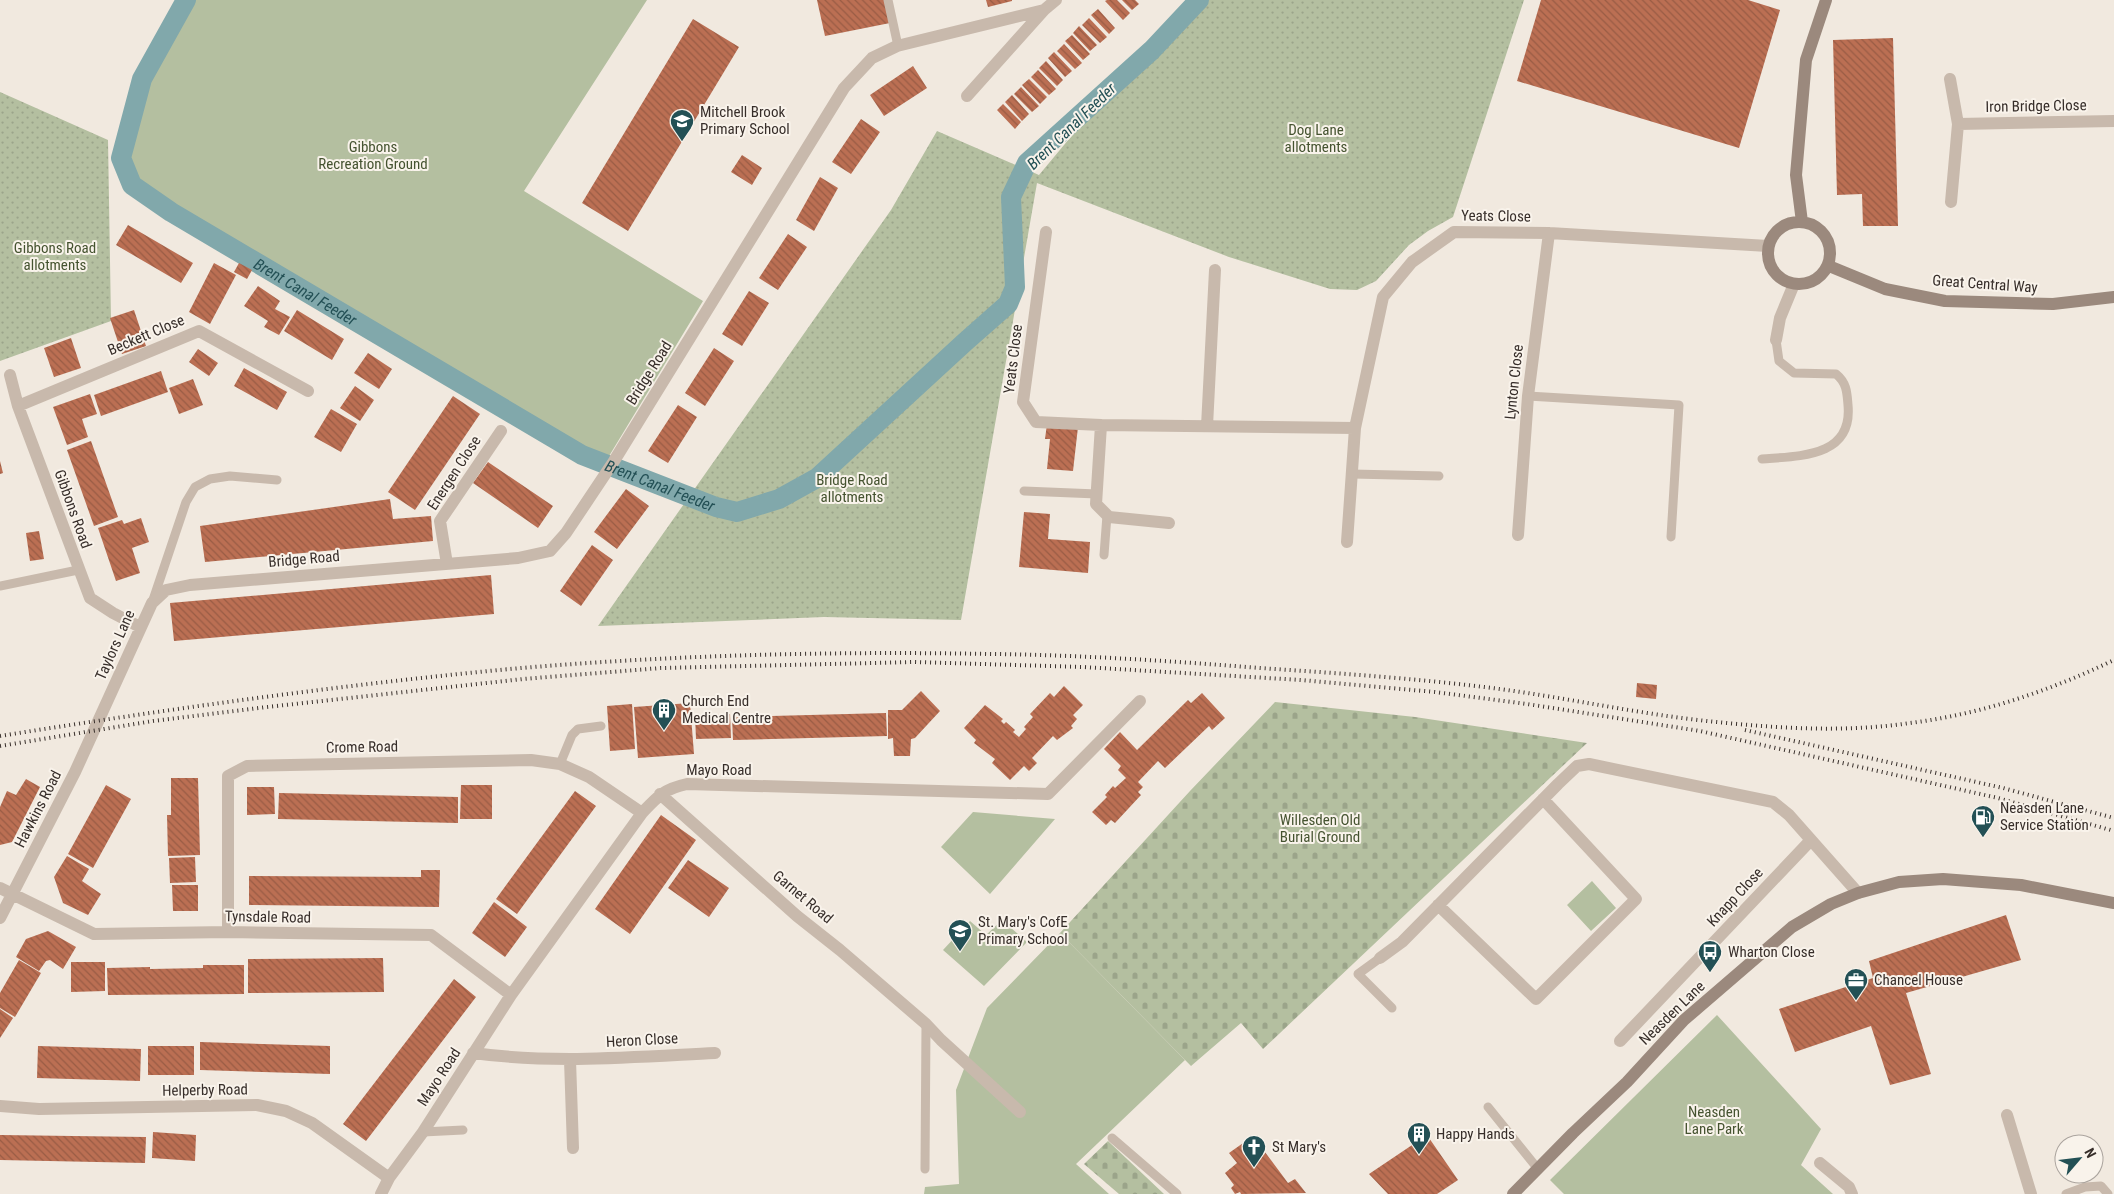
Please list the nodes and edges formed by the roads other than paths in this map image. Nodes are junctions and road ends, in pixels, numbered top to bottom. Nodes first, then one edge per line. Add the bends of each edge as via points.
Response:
1 (888, 0) edge
2 (1056, 0) edge
3 (1826, 0) edge
4 (1043, 5) edge
5 (898, 46) junction
6 (1950, 79) dead end
7 (967, 96) dead end
8 (2114, 122) edge
9 (1958, 124) junction
10 (1952, 202) dead end
11 (1802, 222) junction
12 (1046, 232) dead end
13 (1549, 233) junction
14 (1768, 246) junction
15 (1829, 266) junction
16 (1215, 270) dead end
17 (1794, 284) junction
18 (2114, 297) edge
19 (1776, 340) joint
20 (10, 375) dead end
21 (308, 391) dead end
22 (1528, 396) junction
23 (18, 406) junction
24 (1102, 425) junction
25 (1207, 426) junction
26 (1356, 428) junction
27 (500, 431) dead end
28 (1762, 459) dead end
29 (1352, 474) junction
30 (1439, 476) dead end
31 (276, 480) dead end
32 (1024, 491) dead end
33 (1097, 494) junction
34 (1107, 515) junction
35 (1169, 523) dead end
36 (1518, 535) dead end
37 (1671, 536) dead end
38 (1347, 542) dead end
39 (1104, 554) dead end
40 (447, 564) junction
41 (78, 570) junction
42 (190, 585) joint
43 (0, 586) edge
44 (152, 603) junction
45 (140, 627) junction
46 (1140, 701) dead end
47 (601, 726) dead end
48 (90, 740) joint
49 (560, 764) junction
50 (660, 794) junction
51 (1543, 799) junction
52 (642, 813) junction
53 (1811, 840) junction
54 (0, 888) edge
55 (1858, 893) junction
56 (13, 894) junction
57 (2114, 903) edge
58 (1438, 905) junction
59 (0, 918) edge
60 (228, 932) junction
61 (1380, 958) joint
62 (511, 995) junction
63 (1392, 1008) dead end
64 (926, 1024) junction
65 (1620, 1041) dead end
66 (715, 1053) dead end
67 (473, 1054) junction
68 (570, 1060) junction
69 (0, 1106) edge
70 (1488, 1107) dead end
71 (1020, 1112) dead end
72 (2006, 1115) dead end
73 (463, 1130) dead end
74 (423, 1132) junction
75 (1112, 1138) dead end
76 (573, 1148) dead end
77 (1820, 1163) dead end
78 (925, 1169) dead end
79 (1538, 1169) junction
80 (389, 1178) junction
81 (381, 1194) edge
82 (1177, 1194) edge
83 (1513, 1194) edge
84 (1852, 1194) edge
85 (2031, 1194) edge
86 (2066, 1194) edge
87 (2108, 1194) edge

1 - 5 lane
2 - 4 street
3 - 11 main road via 1806,60 1796,175
4 - 5 street, Bridge Road
4 - 7 street
5 - 40 street, Bridge Road via 872,58 844,88 566,533 550,551 518,558
6 - 9 street
8 - 9 street, Iron Bridge Close
9 - 10 street
11 - 14 main road via 1789,223 1774,232
11 - 15 main road via 1812,224 1824,233 1831,253
12 - 24 street, Yeats Close via 1023,402 1036,422
13 - 14 street, Yeats Close
13 - 22 street, Lynton Close
13 - 26 street, Yeats Close via 1454,232 1412,262 1383,297
14 - 17 main road via 1768,258 1775,273
15 - 17 main road via 1818,279 1808,284
15 - 18 main road, Great Central Way via 1885,289 1946,301 2053,304
16 - 25 street
17 - 19 street via 1780,318
19 - 28 lane via 1779,361 1794,373 1836,374 1842,379 1849,409 1846,426 1831,446 1816,454
20 - 23 street, Gibbons Road
21 - 23 street, Beckett Close via 199,331
22 - 36 street, Lynton Close
22 - 37 lane via 1679,405
23 - 41 street, Gibbons Road
24 - 25 street, Yeats Close
24 - 33 street
25 - 26 street, Yeats Close
26 - 29 street, Yeats Close
27 - 40 street, Energen Close via 440,521
29 - 30 lane
29 - 38 street, Yeats Close
31 - 44 lane via 230,476 210,478 195,487 186,502
32 - 33 lane
33 - 34 street via 1096,504
34 - 35 street via 1109,518
34 - 39 lane
40 - 42 street, Bridge Road
41 - 43 lane
41 - 45 street, Gibbons Road via 90,598
42 - 44 street, Taylors Lane via 166,590
44 - 45 street, Taylors Lane
45 - 48 street, Taylors Lane
46 - 50 street, Mayo Road via 1048,794 687,784
47 - 49 lane via 578,729
48 - 56 street, Hawkins Road
49 - 52 street, Crome Road via 589,777
49 - 60 street, Crome Road via 531,760 247,766 228,776
50 - 52 street, Mayo Road
50 - 64 street, Garnet Road via 797,916
51 - 53 street via 1577,766 1589,764 1773,802
51 - 58 street
51 - 58 street via 1636,899 1536,999
52 - 62 street, Mayo Road
53 - 55 street
53 - 65 street, Knapp Close
54 - 56 street, Tynsdale Road
55 - 57 main road, Neasden Lane via 1900,882 1943,879 2021,885
55 - 79 main road, Neasden Lane via 1831,904 1792,927 1684,1020 1627,1082
56 - 59 street, Hawkins Road
56 - 60 street, Tynsdale Road via 94,934
58 - 61 street via 1402,942
60 - 62 street, Tynsdale Road via 432,935
61 - 63 lane via 1358,974
62 - 67 street, Mayo Road
64 - 71 street, Garnet Road
64 - 78 lane
66 - 68 street, Heron Close
67 - 68 street, Heron Close
67 - 74 street, Mayo Road
68 - 76 street
69 - 80 street, Helperby Road via 39,1109 257,1106 286,1111 312,1123
70 - 79 lane
72 - 85 street
73 - 74 lane
74 - 80 street, Mayo Road
75 - 82 lane
77 - 84 street via 1849,1187
79 - 83 main road, Neasden Lane
80 - 81 street, Mayo Road
86 - 87 lane via 2085,1187 2101,1186

